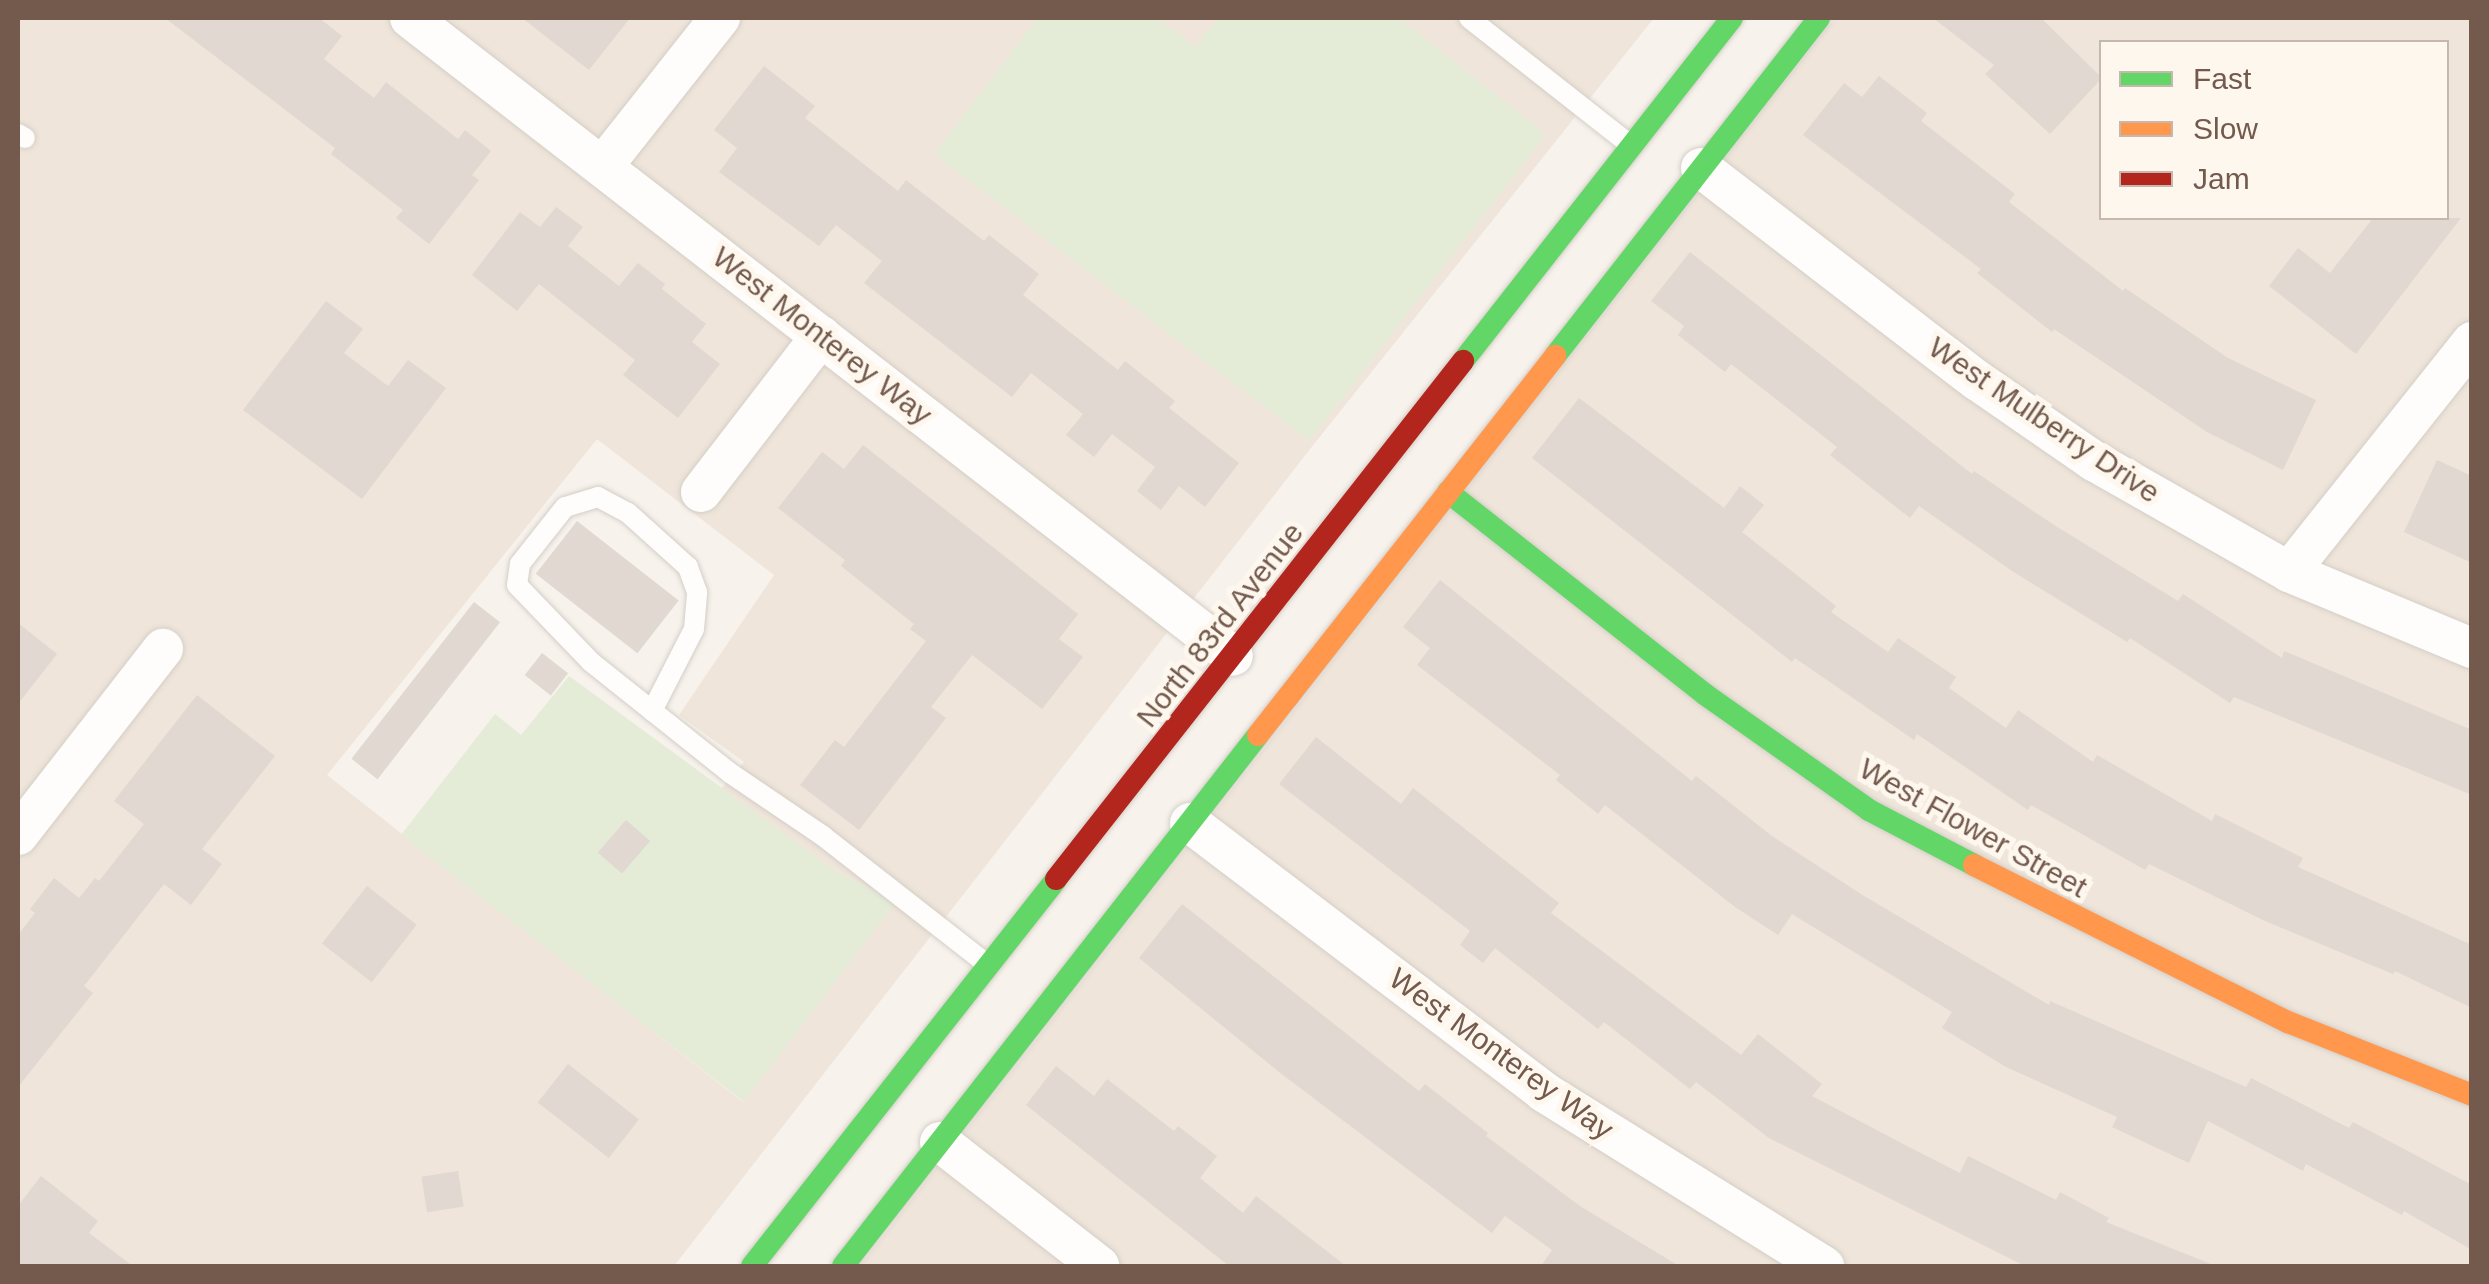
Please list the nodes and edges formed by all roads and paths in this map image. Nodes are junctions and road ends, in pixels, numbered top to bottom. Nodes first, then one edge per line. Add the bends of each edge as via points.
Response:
1 (410, 18) edge
2 (720, 18) edge
3 (1469, 18) edge
4 (1732, 18) edge
5 (1819, 18) edge
6 (1632, 146) junction
7 (603, 166) junction
8 (1702, 168) junction
9 (822, 336) junction
10 (2472, 342) edge
11 (701, 492) dead end
12 (1448, 492) junction
13 (2289, 572) junction
14 (163, 648) dead end
15 (2472, 648) edge
16 (1233, 656) junction
17 (652, 710) junction
18 (1190, 822) junction
19 (20, 826) edge
20 (990, 966) junction
21 (2472, 1095) edge
22 (940, 1142) junction
23 (752, 1266) edge
24 (843, 1266) edge
25 (1099, 1266) edge
26 (1824, 1266) edge

1 - 7 street, West Monterey Way
2 - 7 street
3 - 6 lane
4 - 6 street, North 83rd Avenue
5 - 8 street
6 - 16 street, North 83rd Avenue
7 - 9 street, West Monterey Way
8 - 12 street
8 - 13 street, West Mulberry Drive via 2033,420
9 - 11 street
9 - 16 street, West Monterey Way
10 - 13 street
12 - 18 street
12 - 21 street, West Flower Street via 1706,696 1869,810 2288,1022
13 - 15 street, West Mulberry Drive
14 - 19 street
16 - 20 street, North 83rd Avenue
17 - 17 lane via 591,662 517,584 520,564 566,507 598,497 628,513 688,567 697,592 694,629
17 - 20 lane
18 - 22 street
18 - 26 street, West Monterey Way via 1544,1092
20 - 23 street, North 83rd Avenue
22 - 24 street
22 - 25 street

